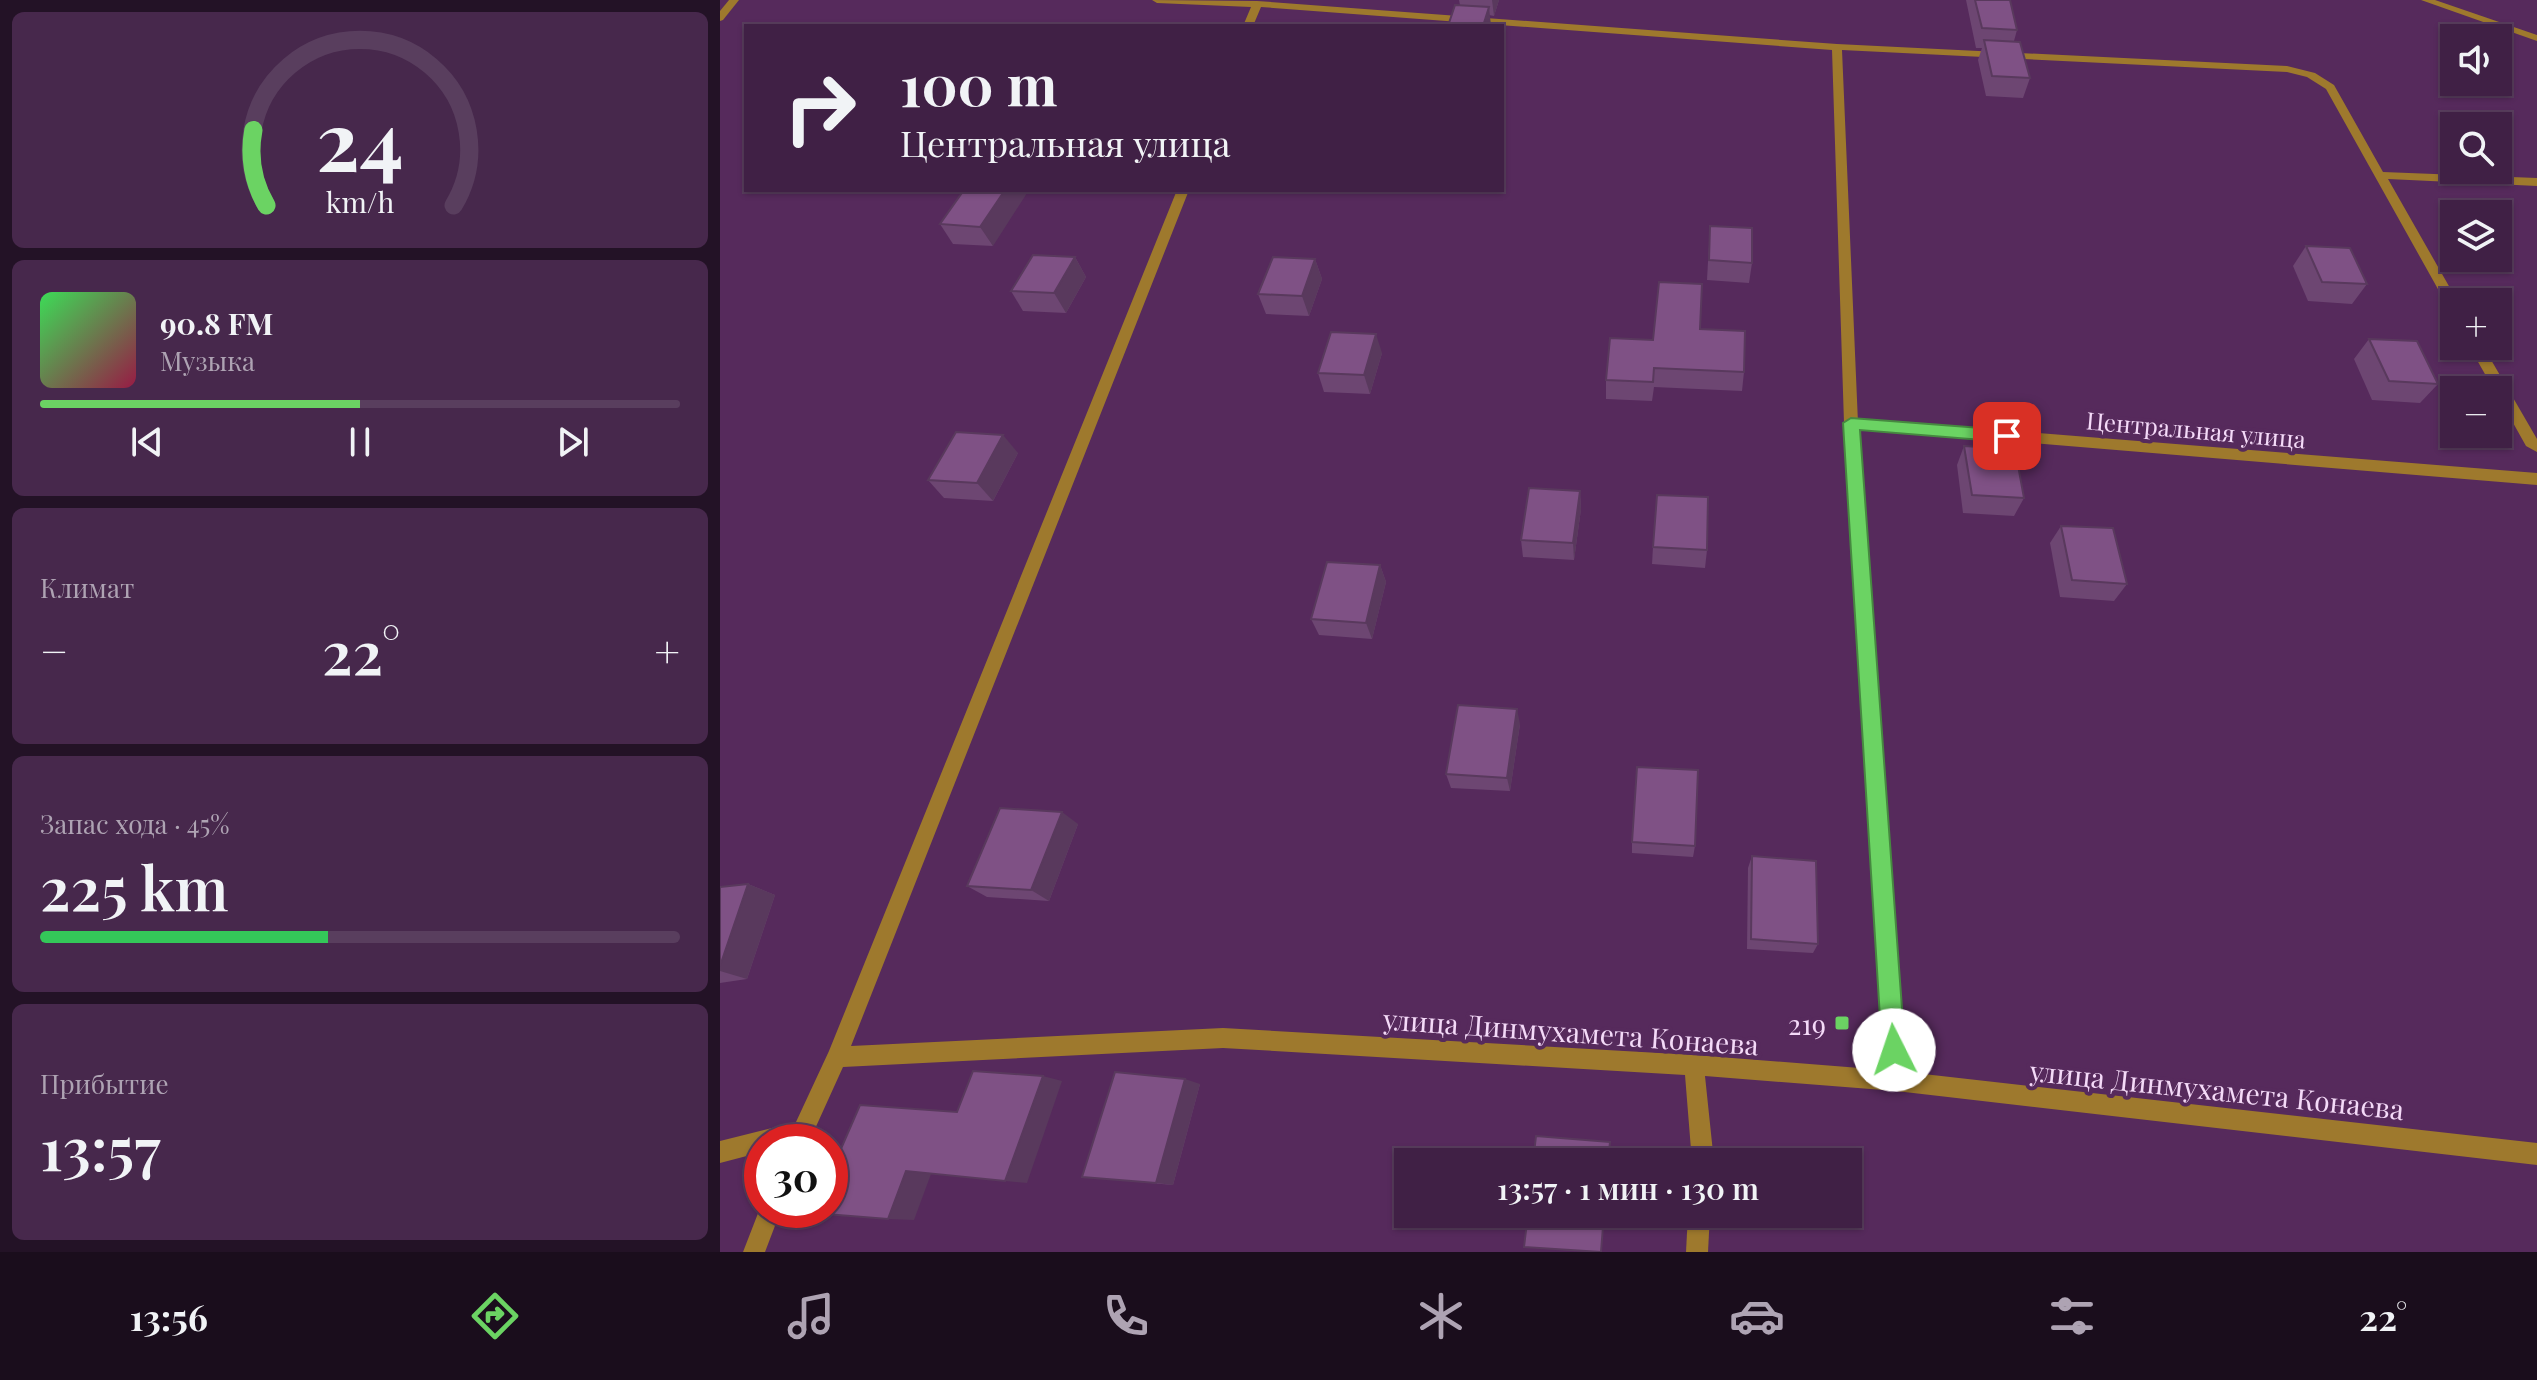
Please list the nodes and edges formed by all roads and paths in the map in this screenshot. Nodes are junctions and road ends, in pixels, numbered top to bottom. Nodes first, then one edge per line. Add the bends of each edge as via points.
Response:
1 (734, 0) edge
2 (1157, 0) edge
3 (2426, 0) edge
4 (1257, 4) junction
5 (720, 18) edge
6 (1249, 24) edge
7 (2537, 38) edge
8 (1837, 47) junction
9 (2379, 175) junction
10 (2537, 182) edge
11 (1182, 192) edge
12 (2443, 288) edge
13 (2484, 360) edge
14 (1851, 423) junction
15 (2537, 447) edge
16 (2537, 479) edge
17 (837, 1057) junction
18 (1694, 1065) junction
19 (1896, 1081) junction
20 (806, 1124) edge
21 (744, 1147) edge
22 (1702, 1148) edge
23 (720, 1152) edge
24 (2537, 1154) edge
25 (763, 1228) edge
26 (1698, 1228) edge
27 (754, 1252) edge
28 (1697, 1252) edge

1 - 5 street
2 - 4 street
3 - 7 street
4 - 6 street
4 - 8 street
8 - 9 street via 2287,69 2330,87
8 - 14 street
9 - 10 street
9 - 12 street
11 - 17 street
13 - 15 street
14 - 16 street, Центральная улица
14 - 19 street
17 - 18 street, улица Динмухамета Конаева via 1223,1038
17 - 20 street
18 - 19 street, улица Динмухамета Конаева
18 - 22 street
19 - 24 street, улица Динмухамета Конаева
21 - 23 street
25 - 27 street
26 - 28 street

